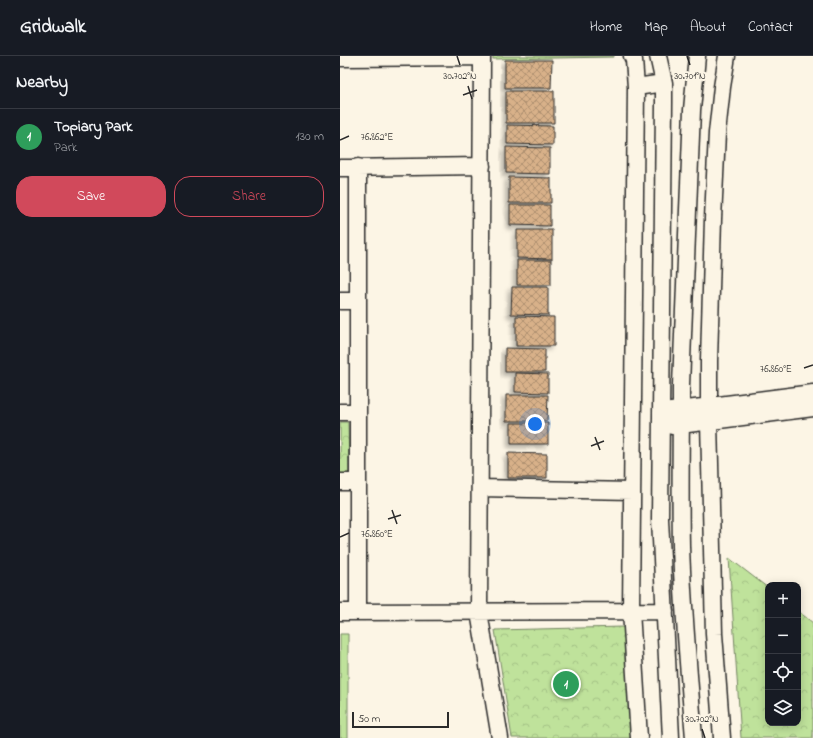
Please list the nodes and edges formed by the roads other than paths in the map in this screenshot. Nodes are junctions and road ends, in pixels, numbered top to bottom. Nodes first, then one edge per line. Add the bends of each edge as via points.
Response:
1 (632, 56) edge
2 (658, 56) edge
3 (697, 56) edge
4 (727, 56) edge
5 (482, 57) edge
6 (340, 58) edge
7 (664, 83) junction
8 (636, 87) junction
9 (482, 166) junction
10 (340, 168) edge
11 (358, 168) junction
12 (688, 229) junction
13 (712, 231) junction
14 (358, 300) junction
15 (340, 301) edge
16 (813, 393) edge
17 (813, 408) edge
18 (340, 412) edge
19 (358, 412) junction
20 (709, 414) junction
21 (681, 417) junction
22 (661, 420) junction
23 (340, 482) edge
24 (358, 482) junction
25 (480, 488) junction
26 (632, 491) junction
27 (631, 611) junction
28 (665, 611) junction
29 (340, 612) edge
30 (358, 612) junction
31 (479, 612) junction
32 (500, 738) edge
33 (639, 738) edge
34 (671, 738) edge
35 (694, 738) edge
36 (722, 738) edge

1 - 8 street
2 - 7 street
3 - 12 street via 692,110
4 - 13 street via 717,133
5 - 6 street
5 - 9 street
7 - 8 street
7 - 22 street
8 - 26 street
9 - 11 street
9 - 25 street
10 - 11 street
11 - 14 street
12 - 13 street
12 - 21 street
13 - 20 street
14 - 15 street
14 - 19 street
16 - 20 street
17 - 20 street
18 - 19 street
19 - 24 street
20 - 21 street
20 - 36 street via 714,634
21 - 22 street
21 - 35 street via 681,547
22 - 28 street via 660,518
23 - 24 street
24 - 30 street
25 - 26 street
25 - 31 street
26 - 27 street
27 - 28 street
27 - 31 street
27 - 33 street
28 - 34 street
29 - 30 street
30 - 31 street
31 - 32 street

